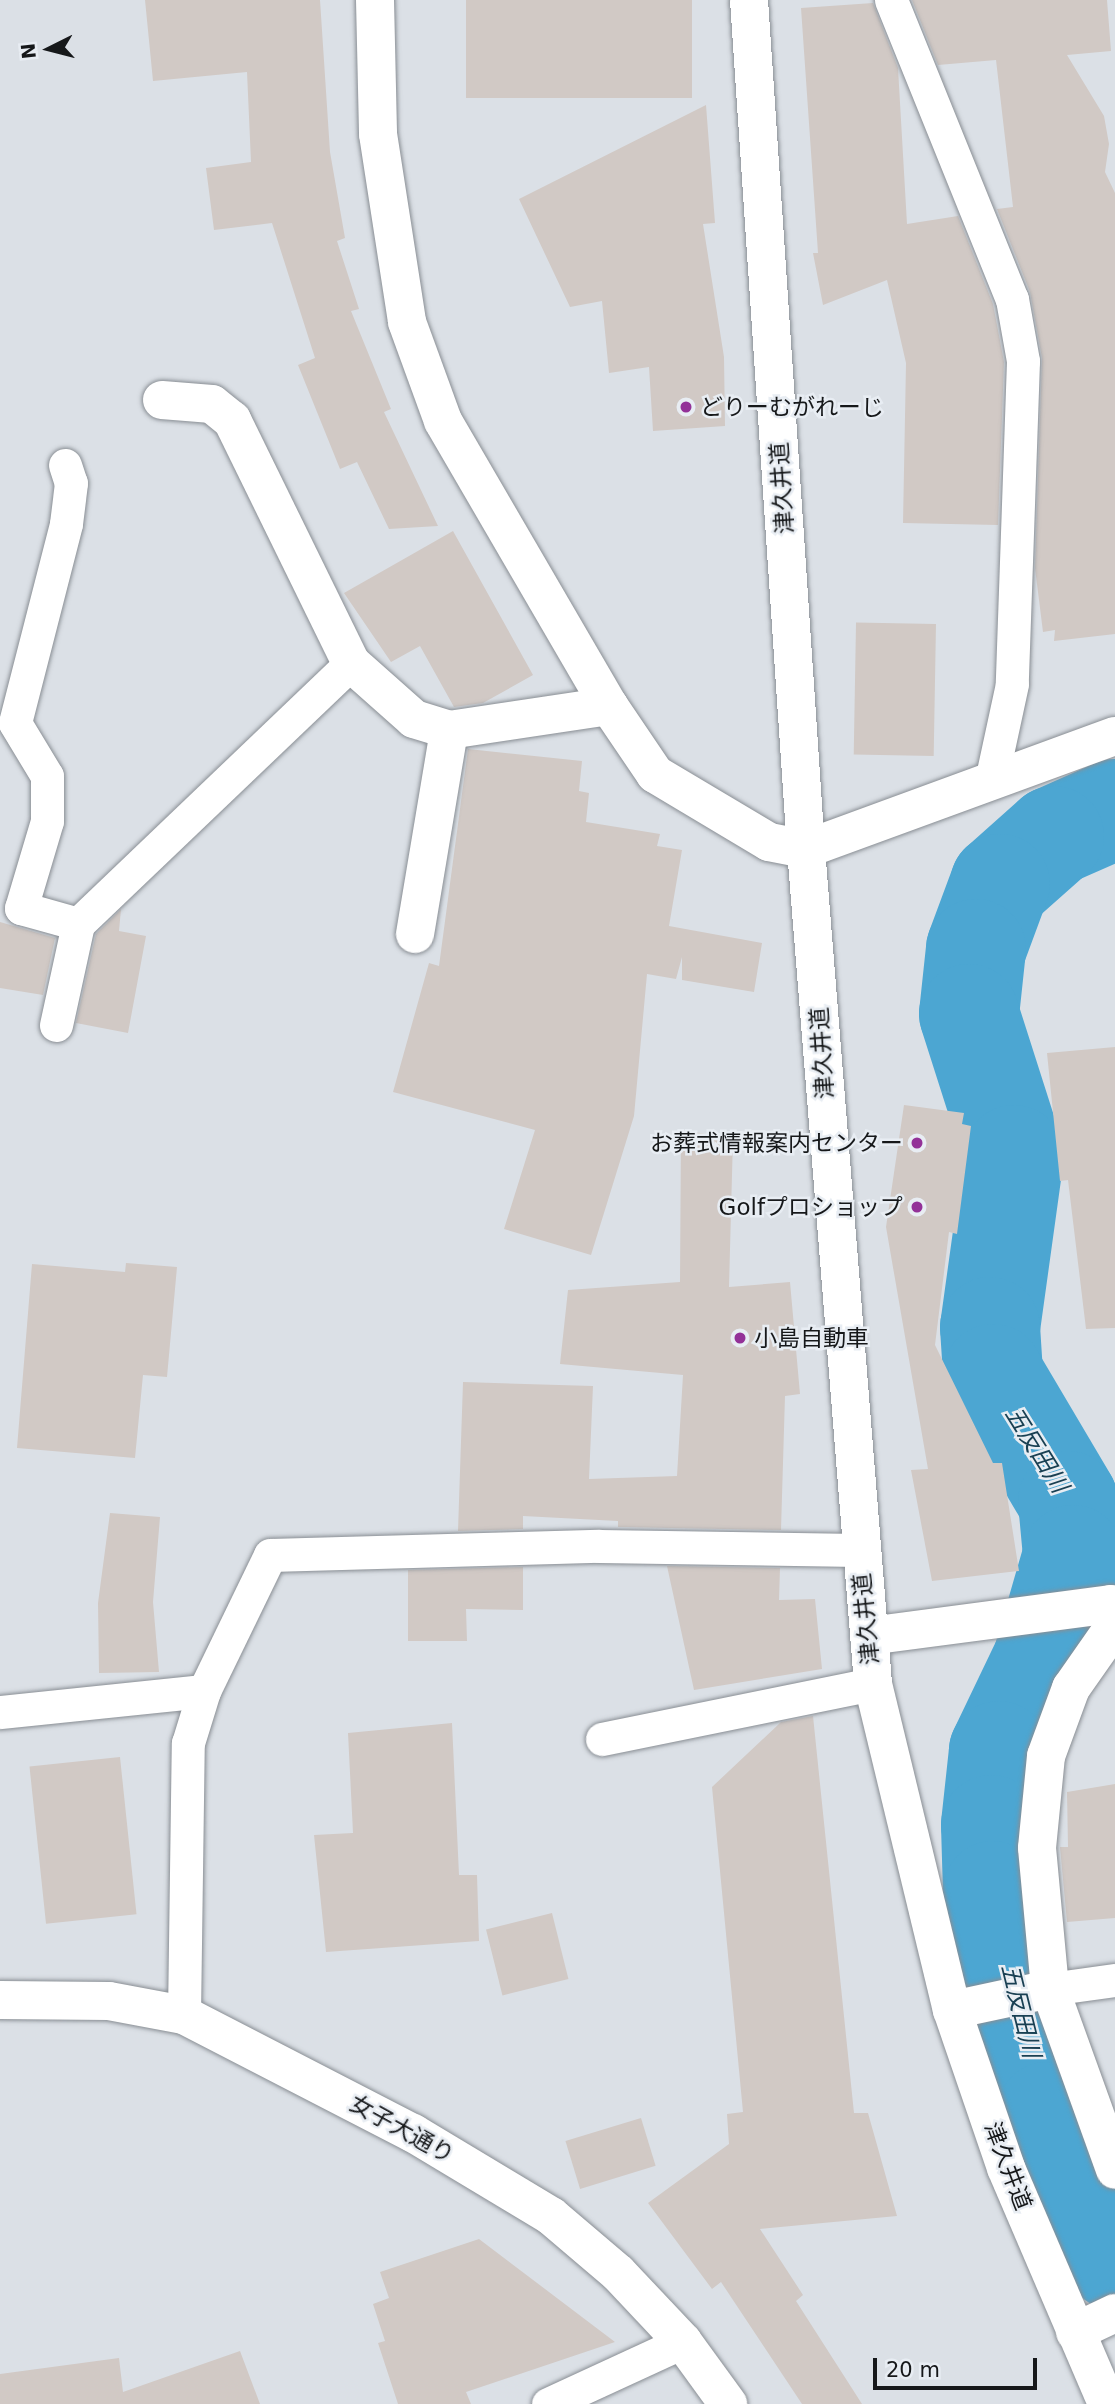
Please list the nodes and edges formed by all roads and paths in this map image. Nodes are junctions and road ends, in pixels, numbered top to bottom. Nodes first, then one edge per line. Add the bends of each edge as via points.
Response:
1 (375, 0) edge
2 (749, 0) edge
3 (891, 0) edge
4 (162, 400) dead end
5 (65, 465) dead end
6 (351, 663) junction
7 (609, 706) junction
8 (449, 730) junction
9 (1115, 736) edge
10 (991, 781) junction
11 (806, 849) junction
12 (78, 924) junction
13 (415, 934) dead end
14 (56, 1024) dead end
15 (859, 1550) junction
16 (869, 1636) junction
17 (873, 1684) junction
18 (204, 1692) junction
19 (0, 1712) edge
20 (602, 1739) dead end
21 (1115, 1980) edge
22 (1044, 1990) junction
23 (0, 2000) edge
24 (952, 2010) junction
25 (184, 2015) junction
26 (1115, 2170) edge
27 (1095, 2323) edge
28 (683, 2342) junction
29 (548, 2404) edge
30 (728, 2404) edge
31 (1107, 2404) edge

1 - 7 street via 378,134 407,321 443,421
2 - 11 street, 津久井道
3 - 10 lane via 1012,299 1023,361 1013,684
4 - 6 street via 212,404 232,420
5 - 12 lane via 71,483 66,524 15,723 47,776 47,821 20,908
6 - 8 street via 414,719
6 - 12 lane
7 - 8 street
7 - 11 street via 655,774 769,842
8 - 13 street
9 - 10 street
10 - 11 street
11 - 15 street, 津久井道
12 - 14 lane
15 - 16 street, 津久井道
15 - 18 lane via 599,1546 270,1555
16 - 17 street, 津久井道
16 - 22 street via 1111,1604 1112,1628 1071,1688 1046,1756 1037,1847
17 - 20 lane
17 - 24 street, 津久井道
18 - 19 lane
18 - 25 lane via 188,1743
21 - 22 lane
22 - 24 street
22 - 26 street
23 - 25 street, 女子大通り via 109,2001
24 - 27 street, 津久井道 via 1006,2168
25 - 28 street, 女子大通り via 414,2133 551,2216 618,2273
27 - 31 street, 津久井道
28 - 29 lane
28 - 30 street, 女子大通り

